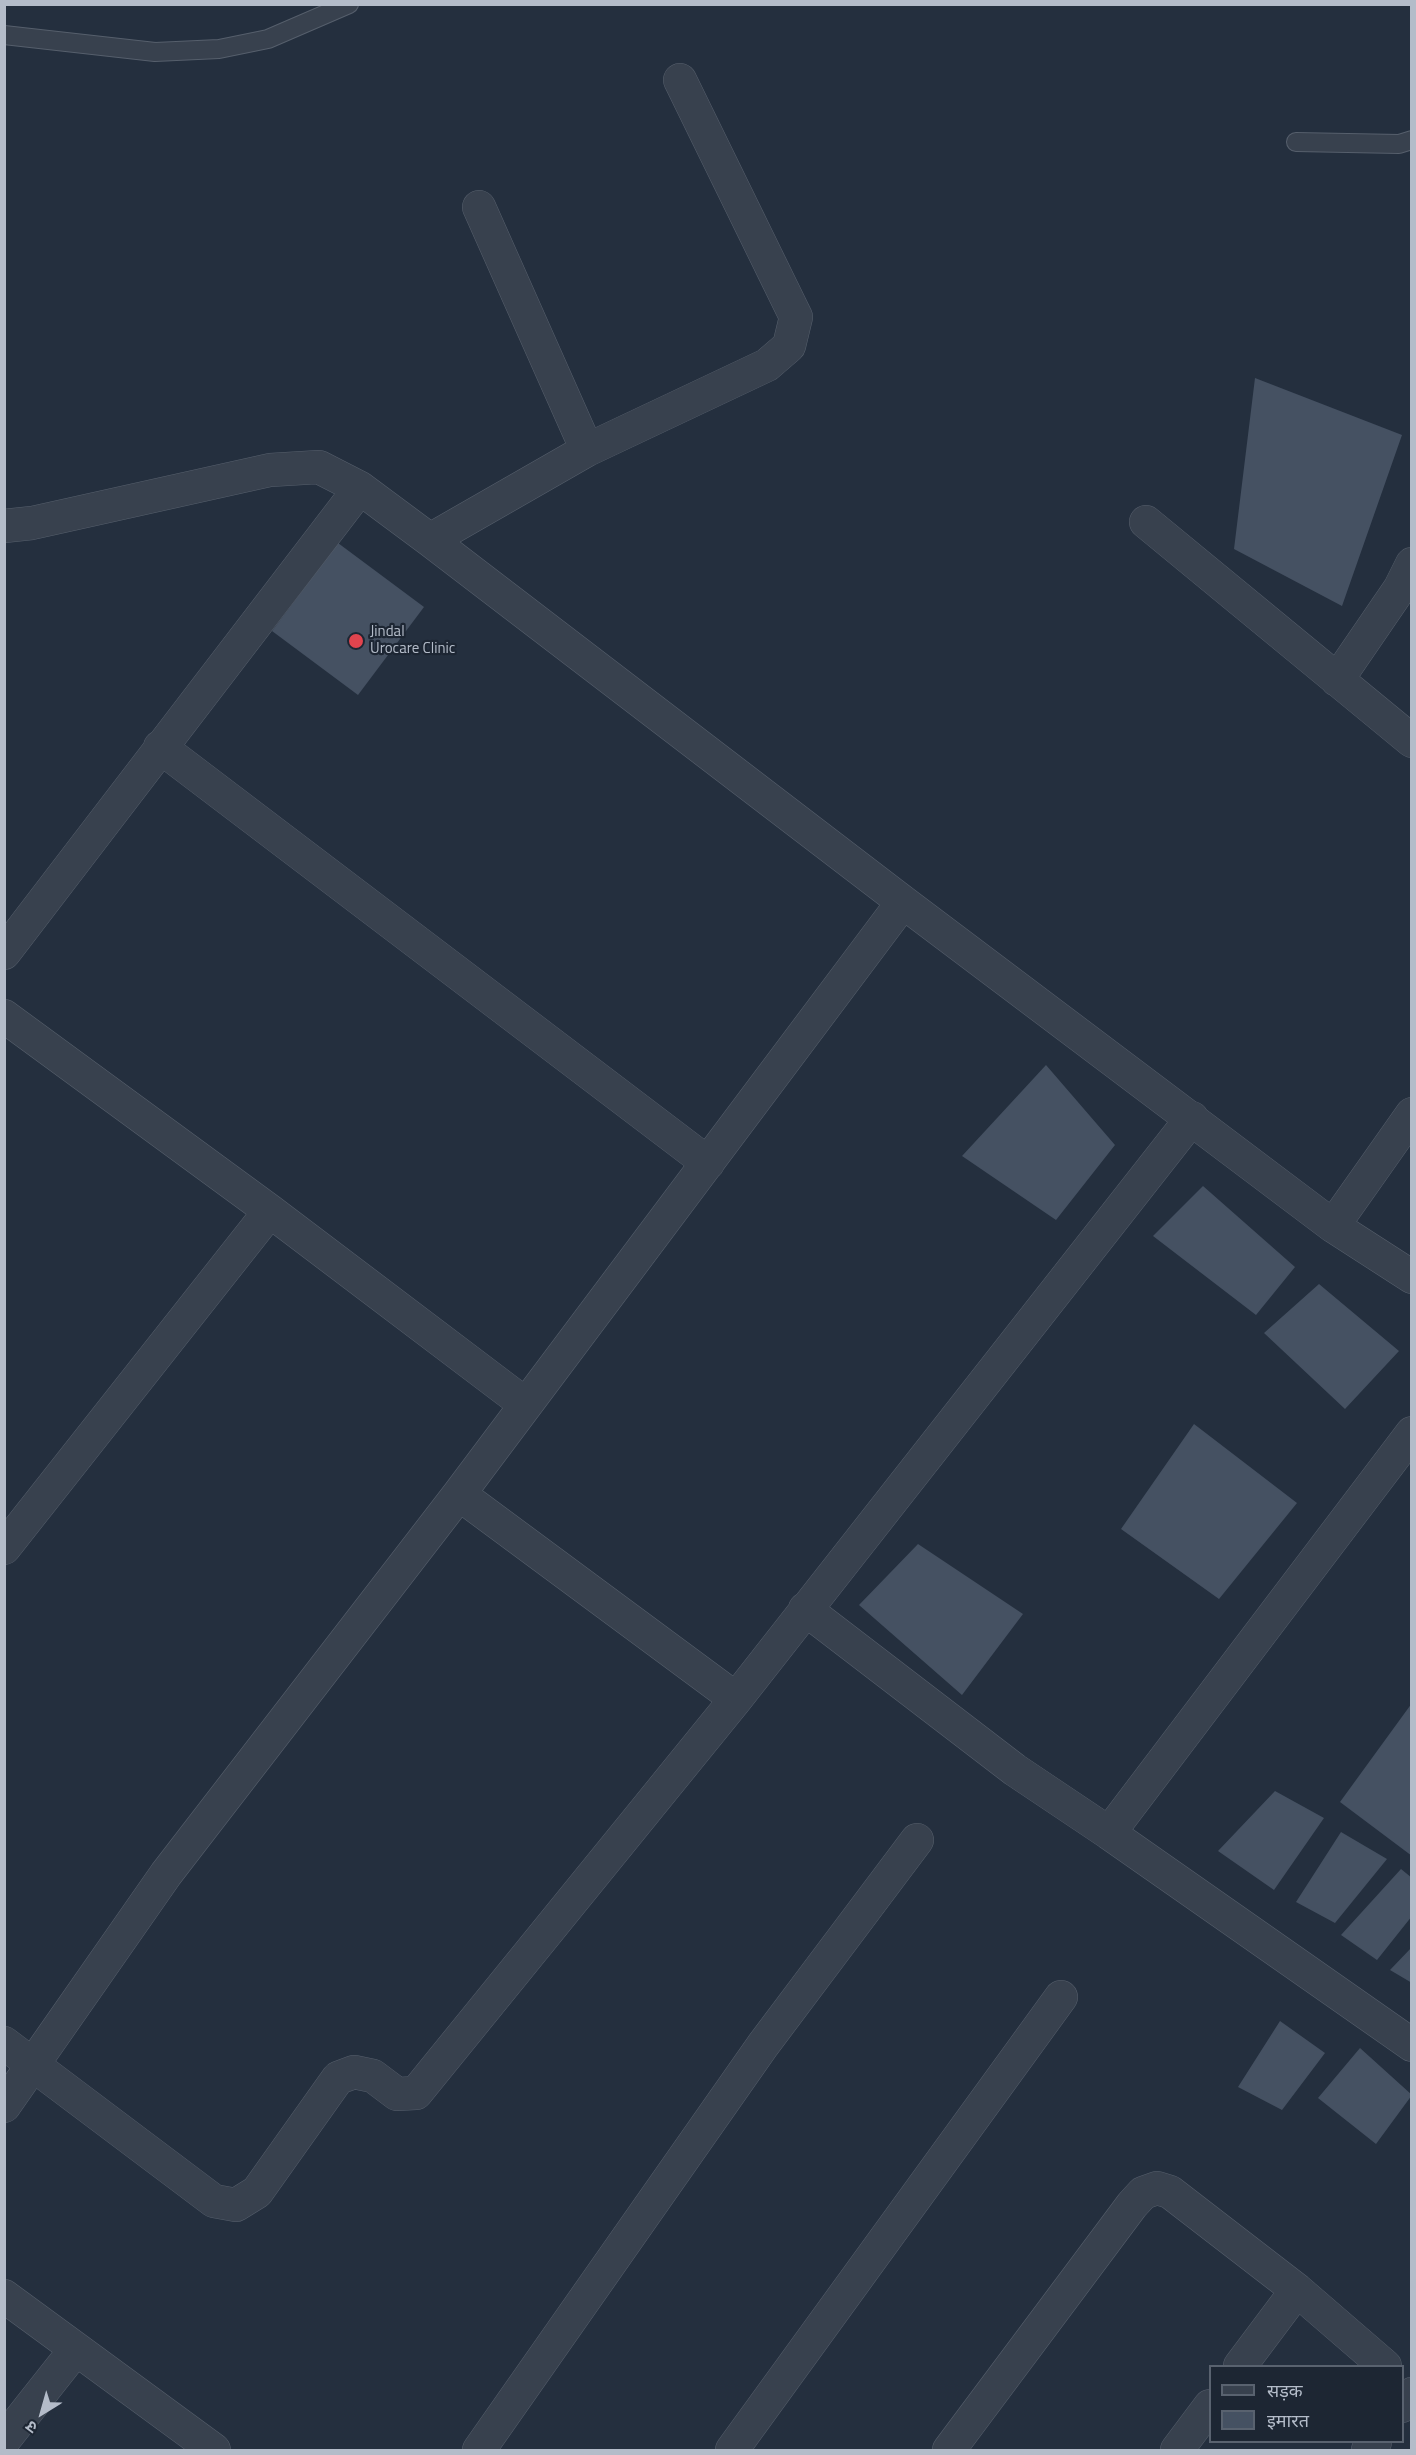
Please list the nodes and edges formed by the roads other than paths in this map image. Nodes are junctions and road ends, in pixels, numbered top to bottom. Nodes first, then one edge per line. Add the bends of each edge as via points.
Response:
1 (349, 4) edge
2 (4, 35) edge
3 (680, 80) dead end
4 (1412, 140) edge
5 (1296, 142) dead end
6 (479, 207) dead end
7 (587, 450) junction
8 (360, 488) junction
9 (1146, 522) dead end
10 (4, 526) edge
11 (430, 540) junction
12 (1412, 564) edge
13 (1337, 680) junction
14 (1412, 741) edge
15 (160, 747) junction
16 (903, 902) junction
17 (4, 953) edge
18 (4, 1016) edge
19 (1412, 1114) edge
20 (1192, 1118) junction
21 (708, 1163) junction
22 (270, 1211) junction
23 (1333, 1226) junction
24 (1412, 1277) edge
25 (525, 1404) junction
26 (1412, 1433) edge
27 (459, 1494) junction
28 (4, 1548) edge
29 (805, 1609) junction
30 (736, 1699) junction
31 (1109, 1833) junction
32 (917, 1840) dead end
33 (1061, 1997) dead end
34 (4, 2043) edge
35 (1412, 2044) edge
36 (33, 2064) junction
37 (4, 2106) edge
38 (1297, 2290) junction
39 (4, 2296) edge
40 (76, 2349) junction
41 (1241, 2365) edge
42 (1383, 2365) edge
43 (1209, 2407) edge
44 (4, 2440) edge
45 (214, 2451) edge
46 (479, 2451) edge
47 (732, 2451) edge
48 (949, 2451) edge
49 (1177, 2451) edge

1 - 2 lane via 268,39 219,49 155,52
3 - 7 street via 796,317 789,346 767,365
4 - 5 lane via 1399,144
6 - 7 street
7 - 11 street
8 - 10 street via 319,467 270,470
8 - 11 street
8 - 15 street
9 - 13 street
11 - 16 street
12 - 13 street
13 - 14 street
15 - 17 street
15 - 21 street
16 - 20 street
16 - 21 street
18 - 22 street
19 - 23 street
20 - 23 street
20 - 29 street
21 - 25 street
22 - 25 street
22 - 28 street
23 - 24 street
25 - 27 street
26 - 31 street
27 - 30 street
27 - 36 street via 166,1874
29 - 30 street
29 - 31 street via 1014,1770
30 - 36 street via 416,2094 397,2094 373,2076 354,2072 338,2078 257,2192 236,2205 214,2201
31 - 35 street
32 - 46 street via 763,2045
33 - 47 street
34 - 36 street
36 - 37 street
38 - 41 street
38 - 42 street
38 - 48 street via 1170,2192 1157,2188 1143,2193
39 - 40 street
40 - 44 street
40 - 45 street
43 - 49 street

